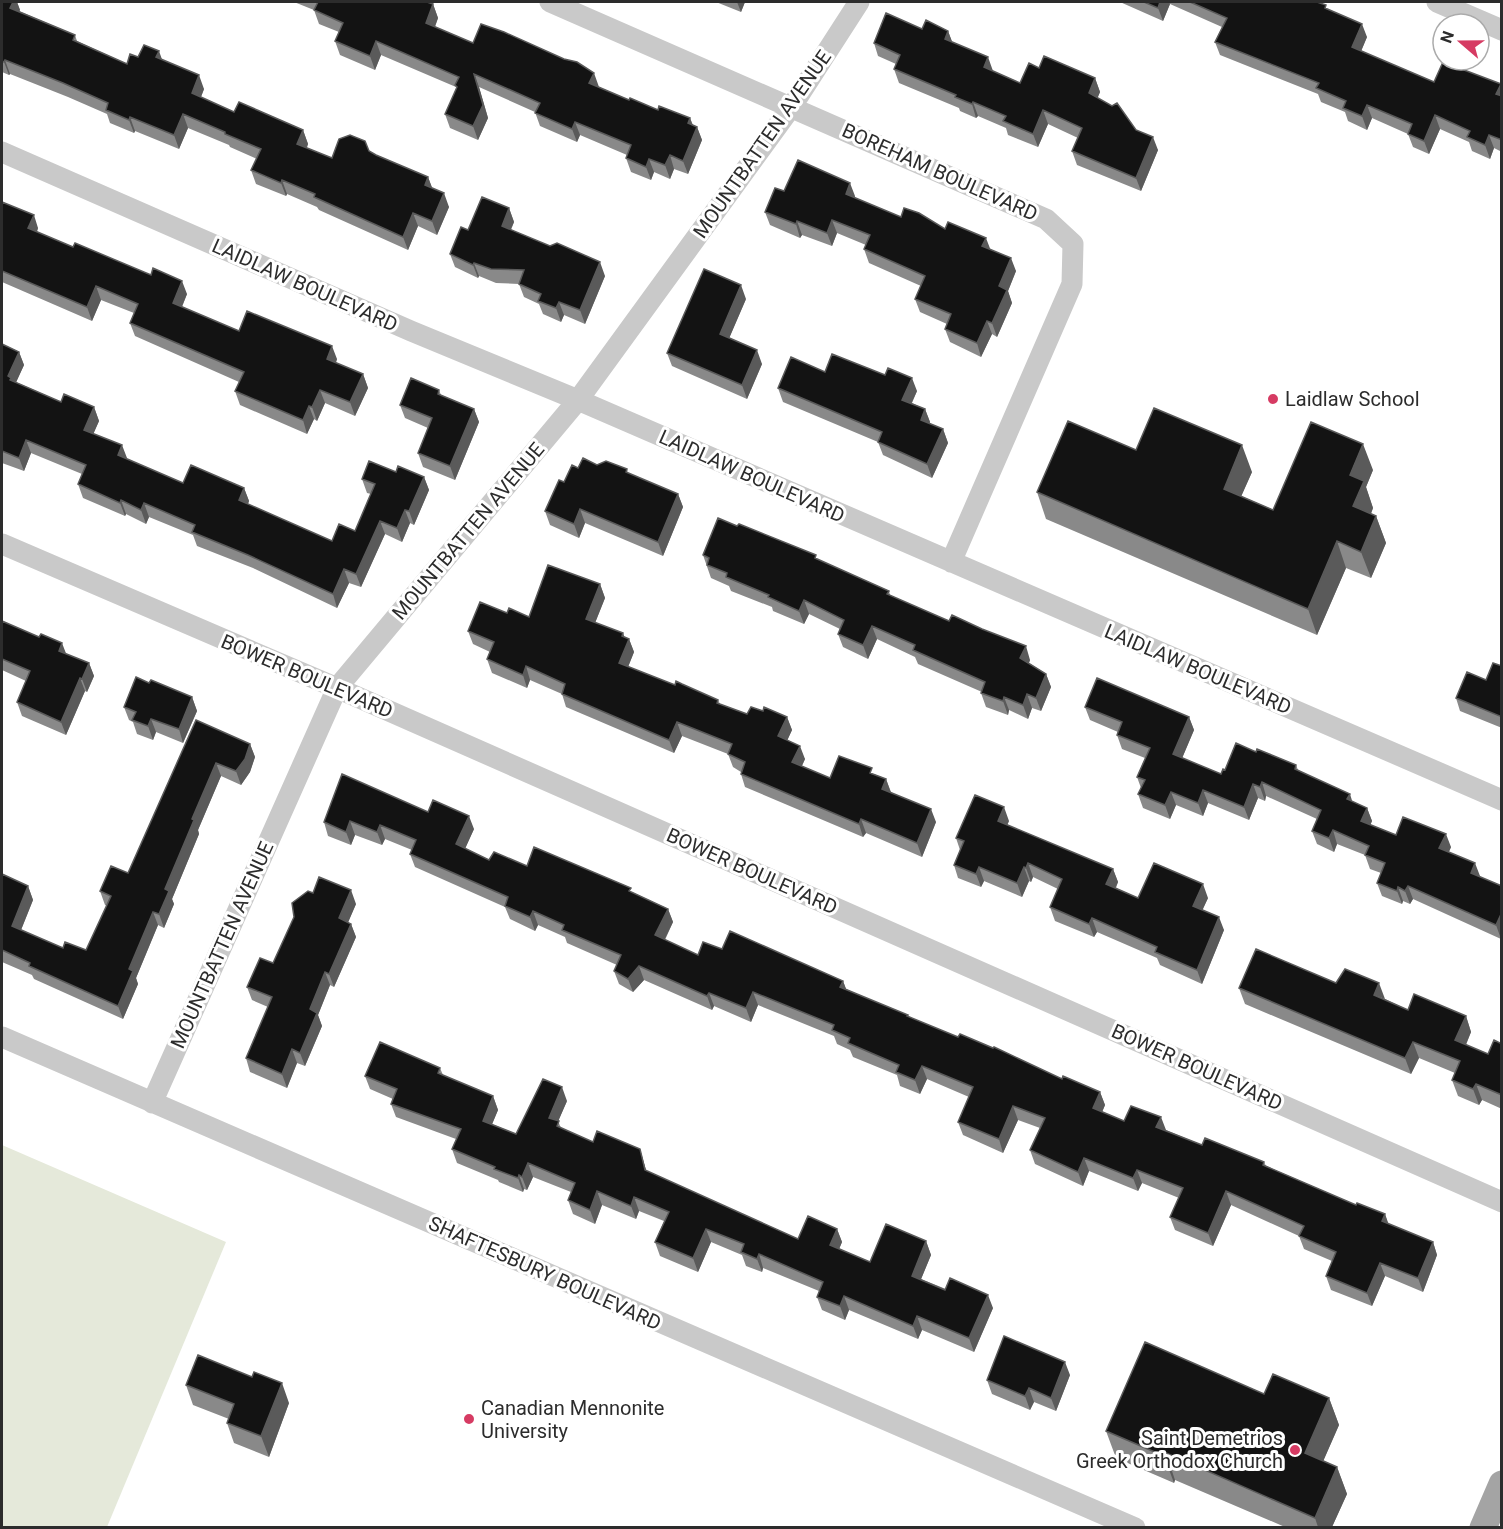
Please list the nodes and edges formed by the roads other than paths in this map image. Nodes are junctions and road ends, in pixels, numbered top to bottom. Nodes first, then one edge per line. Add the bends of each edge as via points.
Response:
1 (550, 2) edge
2 (859, 2) edge
3 (1437, 2) edge
4 (1502, 30) edge
5 (792, 106) junction
6 (2, 152) edge
7 (578, 400) junction
8 (2, 544) edge
9 (951, 562) junction
10 (337, 688) junction
11 (1502, 800) edge
12 (2, 1037) edge
13 (152, 1102) junction
14 (1502, 1202) edge
15 (1502, 1484) edge
16 (1088, 1508) junction
17 (1117, 1527) edge
18 (1135, 1527) edge
19 (1483, 1527) edge

1 - 5 street, BOREHAM BOULEVARD
2 - 5 street, MOUNTBATTEN AVENUE
3 - 4 street
5 - 7 street, MOUNTBATTEN AVENUE
5 - 9 street, BOREHAM BOULEVARD via 1046,219 1073,244 1072,284
6 - 7 street, LAIDLAW BOULEVARD
7 - 9 street, LAIDLAW BOULEVARD
7 - 10 street, MOUNTBATTEN AVENUE
8 - 10 street, BOWER BOULEVARD
9 - 11 street, LAIDLAW BOULEVARD
10 - 13 street, MOUNTBATTEN AVENUE
10 - 14 street, BOWER BOULEVARD
12 - 13 street, SHAFTESBURY BOULEVARD
13 - 16 street, SHAFTESBURY BOULEVARD
15 - 19 main road
16 - 17 street, SHAFTESBURY BOULEVARD
16 - 18 street, SHAFTESBURY BOULEVARD

